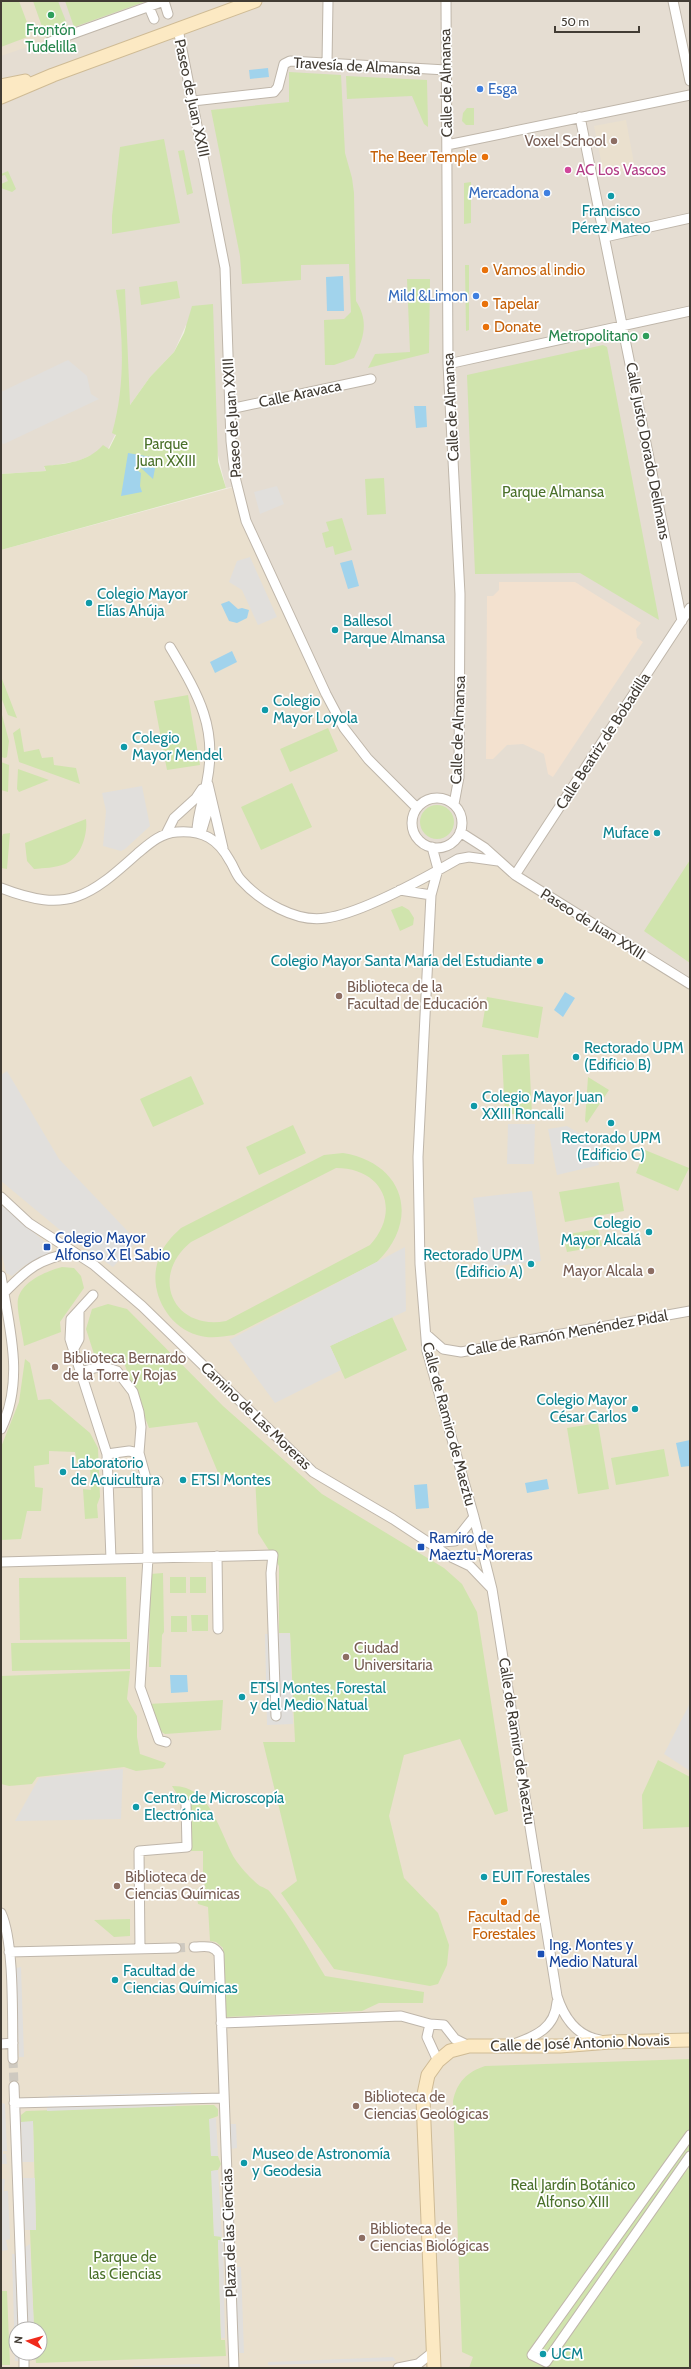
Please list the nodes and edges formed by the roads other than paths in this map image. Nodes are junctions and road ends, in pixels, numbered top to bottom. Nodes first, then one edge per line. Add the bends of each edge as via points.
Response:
1 (164, 1) edge
2 (255, 1) edge
3 (328, 1) edge
4 (673, 1) edge
5 (445, 3) edge
6 (149, 7) junction
7 (168, 14) dead end
8 (154, 20) dead end
9 (178, 29) junction
10 (50, 42) dead end
11 (328, 63) junction
12 (446, 70) junction
13 (53, 75) junction
14 (690, 81) edge
15 (1, 86) edge
16 (690, 95) edge
17 (1, 97) edge
18 (193, 101) junction
19 (580, 117) junction
20 (447, 145) junction
21 (690, 218) edge
22 (604, 237) junction
23 (690, 311) edge
24 (623, 326) junction
25 (448, 364) junction
26 (371, 379) dead end
27 (230, 409) junction
28 (690, 608) edge
29 (682, 620) junction
30 (170, 647) dead end
31 (207, 781) junction
32 (210, 799) junction
33 (454, 804) junction
34 (417, 808) junction
35 (199, 832) junction
36 (460, 832) junction
37 (166, 834) junction
38 (432, 847) junction
39 (223, 848) junction
40 (498, 861) junction
41 (438, 869) junction
42 (515, 875) junction
43 (1, 888) edge
44 (400, 890) junction
45 (431, 895) junction
46 (690, 984) edge
47 (1, 1197) edge
48 (74, 1252) junction
49 (1, 1276) edge
50 (4, 1293) junction
51 (93, 1295) dead end
52 (690, 1311) edge
53 (426, 1334) junction
54 (80, 1372) junction
55 (1, 1429) edge
56 (139, 1453) junction
57 (107, 1454) junction
58 (158, 1481) dead end
59 (147, 1482) junction
60 (108, 1483) junction
61 (474, 1516) junction
62 (429, 1544) junction
63 (217, 1556) junction
64 (111, 1558) junction
65 (148, 1558) junction
66 (1, 1562) edge
67 (492, 1590) junction
68 (218, 1629) dead end
69 (276, 1716) dead end
70 (166, 1742) dead end
71 (186, 1804) dead end
72 (1, 1913) edge
73 (194, 1947) tunnel mouth
74 (176, 1948) tunnel mouth
75 (140, 1949) junction
76 (9, 1952) junction
77 (557, 1996) junction
78 (221, 2023) junction
79 (430, 2024) junction
80 (690, 2040) edge
81 (610, 2042) junction
82 (13, 2043) junction
83 (1, 2044) edge
84 (512, 2045) junction
85 (469, 2046) junction
86 (13, 2059) tunnel mouth
87 (438, 2060) junction
88 (14, 2086) tunnel mouth
89 (223, 2098) junction
90 (14, 2103) junction
91 (690, 2135) edge
92 (690, 2156) edge
93 (23, 2321) edge
94 (433, 2352) junction
95 (234, 2368) edge
96 (398, 2368) edge
97 (434, 2368) edge

1 - 6 street
1 - 7 street
2 - 9 street
3 - 11 street
4 - 14 street
5 - 12 street, Calle de Almansa
6 - 8 street
6 - 10 street
9 - 13 street
9 - 18 street, Paseo de Juan XXIII
11 - 12 street, Travesía de Almansa
11 - 18 street, Travesía de Almansa via 286,62 274,92
12 - 20 street, Calle de Almansa
13 - 15 street
13 - 17 street
16 - 19 street
18 - 27 street, Paseo de Juan XXIII via 225,268
19 - 20 street
19 - 22 street, Calle Justo Dorado Dellmans
20 - 25 street, Calle de Almansa
21 - 22 street
22 - 24 street, Calle Justo Dorado Dellmans
23 - 24 street
24 - 25 street
24 - 29 street, Calle Justo Dorado Dellmans
25 - 33 street, Calle de Almansa via 460,594 459,776
26 - 27 street, Calle Aravaca
27 - 34 street, Paseo de Juan XXIII via 235,477 246,521 326,694 344,728 368,759
28 - 29 street, Calle Beatriz de Bobadilla
29 - 42 street, Calle Beatriz de Bobadilla
30 - 31 street via 188,677 206,717 210,736
31 - 32 street
31 - 35 street via 200,805
31 - 37 street via 196,798 174,818
32 - 35 street
32 - 39 street
33 - 34 street via 438,798 430,799
33 - 36 street via 461,817
34 - 38 street via 412,824 413,832 421,842
35 - 37 street
35 - 39 street
36 - 38 street via 448,845
36 - 40 street, Paseo de Juan XXIII via 485,848
37 - 43 street via 148,845 103,885 81,896 44,899
38 - 41 street
39 - 44 street via 240,879 254,892 271,904 300,916 322,919 347,913
40 - 41 street via 469,857 458,859
40 - 42 street, Paseo de Juan XXIII
41 - 44 street
41 - 45 street, Calle de Ramiro de Maeztu
42 - 46 street, Paseo de Juan XXIII
44 - 45 street
45 - 53 street, Calle de Ramiro de Maeztu via 418,1157 420,1264
47 - 48 street, Camino de Las Moreras via 29,1223
48 - 50 street via 40,1261
48 - 62 street, Camino de Las Moreras via 94,1265 142,1306 313,1472
49 - 50 street
50 - 55 street via 14,1368 12,1394
51 - 54 street via 79,1311 78,1338 73,1350
52 - 53 street, Calle de Ramón Menéndez Pidal via 461,1352 443,1349
53 - 61 street, Calle de Ramiro de Maeztu via 432,1370
54 - 56 street via 102,1366 110,1367 126,1380 134,1392 139,1412
54 - 57 street
56 - 57 street via 130,1451
56 - 59 street
57 - 60 street
58 - 59 street
59 - 60 street
59 - 65 street
60 - 64 street
61 - 62 street via 455,1540
61 - 67 street, Calle de Ramiro de Maeztu
62 - 67 street, Camino de Las Moreras via 470,1566
63 - 65 street
63 - 68 street
63 - 69 street via 273,1555
64 - 65 street
64 - 66 street
65 - 70 street via 140,1687 159,1740
67 - 77 street, Calle de Ramiro de Maeztu
71 - 75 street via 187,1847 139,1851
72 - 76 street via 8,1934
73 - 78 street, Plaza de las Ciencias via 211,1947 219,1954
74 - 75 street
75 - 76 street
76 - 82 street
77 - 81 street, Calle de Ramiro de Maeztu via 561,2009 576,2029 590,2038
77 - 84 street, Calle de Ramiro de Maeztu via 556,2012 550,2024 532,2037
78 - 79 street, Calle de José Antonio Novais via 401,2016
78 - 89 street, Plaza de las Ciencias
79 - 85 street, Calle de José Antonio Novais via 444,2024 455,2039
79 - 87 street via 427,2037
80 - 81 street, Calle de José Antonio Novais
81 - 84 street, Calle de José Antonio Novais via 560,2046
82 - 83 street
82 - 86 street
84 - 85 street, Calle de José Antonio Novais
85 - 87 street, Calle de José Antonio Novais via 450,2051
87 - 94 street, Calle de José Antonio Novais via 428,2075 423,2099
88 - 90 street
89 - 90 street
89 - 95 street, Plaza de las Ciencias
90 - 93 street
91 - 92 street via 532,2355 546,2362
94 - 96 street via 418,2364
94 - 97 street, Calle de José Antonio Novais

